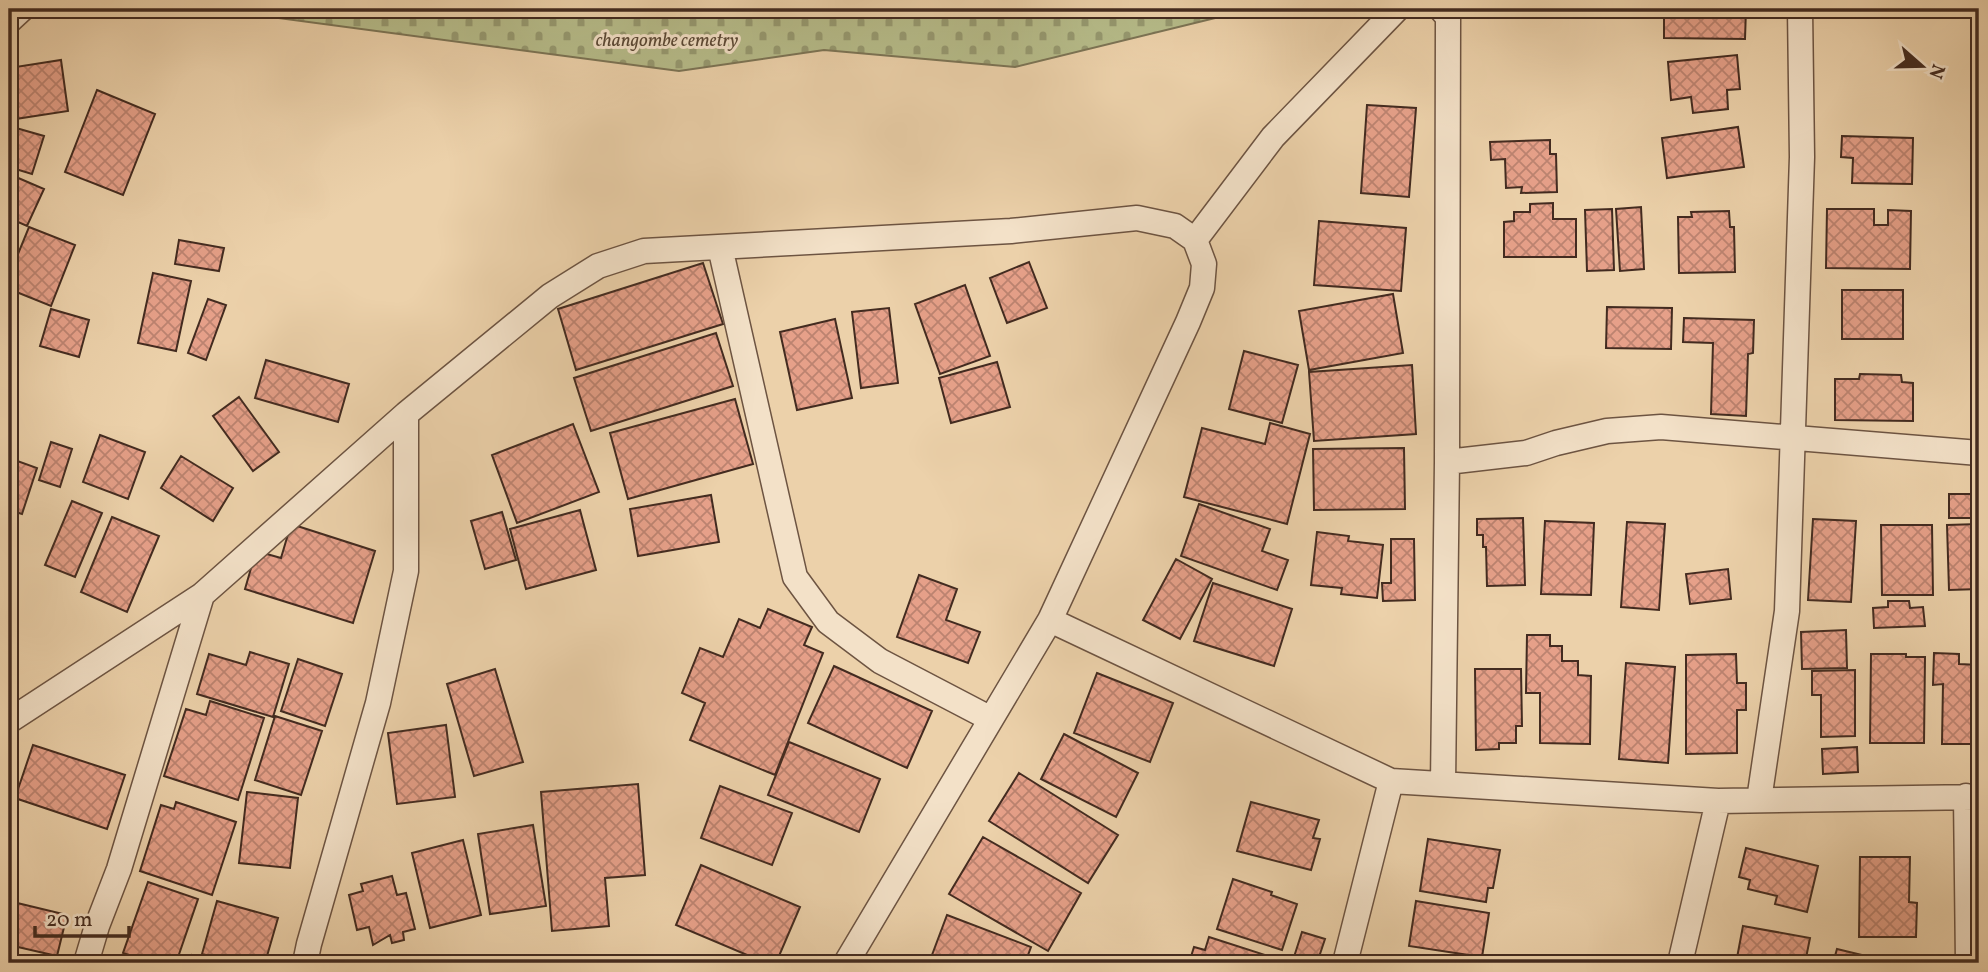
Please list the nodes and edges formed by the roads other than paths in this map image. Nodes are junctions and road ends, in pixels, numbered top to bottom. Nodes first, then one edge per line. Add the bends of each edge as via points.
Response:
1 (22, 9) edge
2 (1397, 9) edge
3 (1441, 9) edge
4 (1800, 9) edge
5 (9, 21) edge
6 (1195, 240) junction
7 (720, 247) junction
8 (407, 414) junction
9 (1793, 439) junction
10 (1979, 453) edge
11 (1447, 462) junction
12 (202, 595) junction
13 (1050, 620) junction
14 (991, 719) junction
15 (9, 721) edge
16 (1391, 781) junction
17 (1443, 784) junction
18 (1973, 796) edge
19 (1759, 800) junction
20 (1718, 801) junction
21 (86, 963) edge
22 (305, 963) edge
23 (846, 963) edge
24 (1345, 963) edge
25 (1680, 963) edge
26 (1968, 963) edge

1 - 5 street
2 - 6 street via 1273,137
3 - 11 street via 1448,17
4 - 9 street via 1802,157
6 - 7 street via 1175,226 1137,218 1011,231
6 - 13 street via 1204,264 1202,288
7 - 8 street via 644,251 598,266 550,296
7 - 14 street via 796,577 828,622 880,661
8 - 12 street
8 - 22 street via 406,570 378,703
9 - 10 street
9 - 11 street via 1661,427 1607,431 1526,453
9 - 19 street via 1787,611
11 - 17 street
12 - 15 street
12 - 21 street
13 - 14 street
13 - 16 street
14 - 23 street
16 - 17 street
16 - 24 street
17 - 20 street
18 - 19 street
18 - 26 street
19 - 20 street
20 - 25 street

